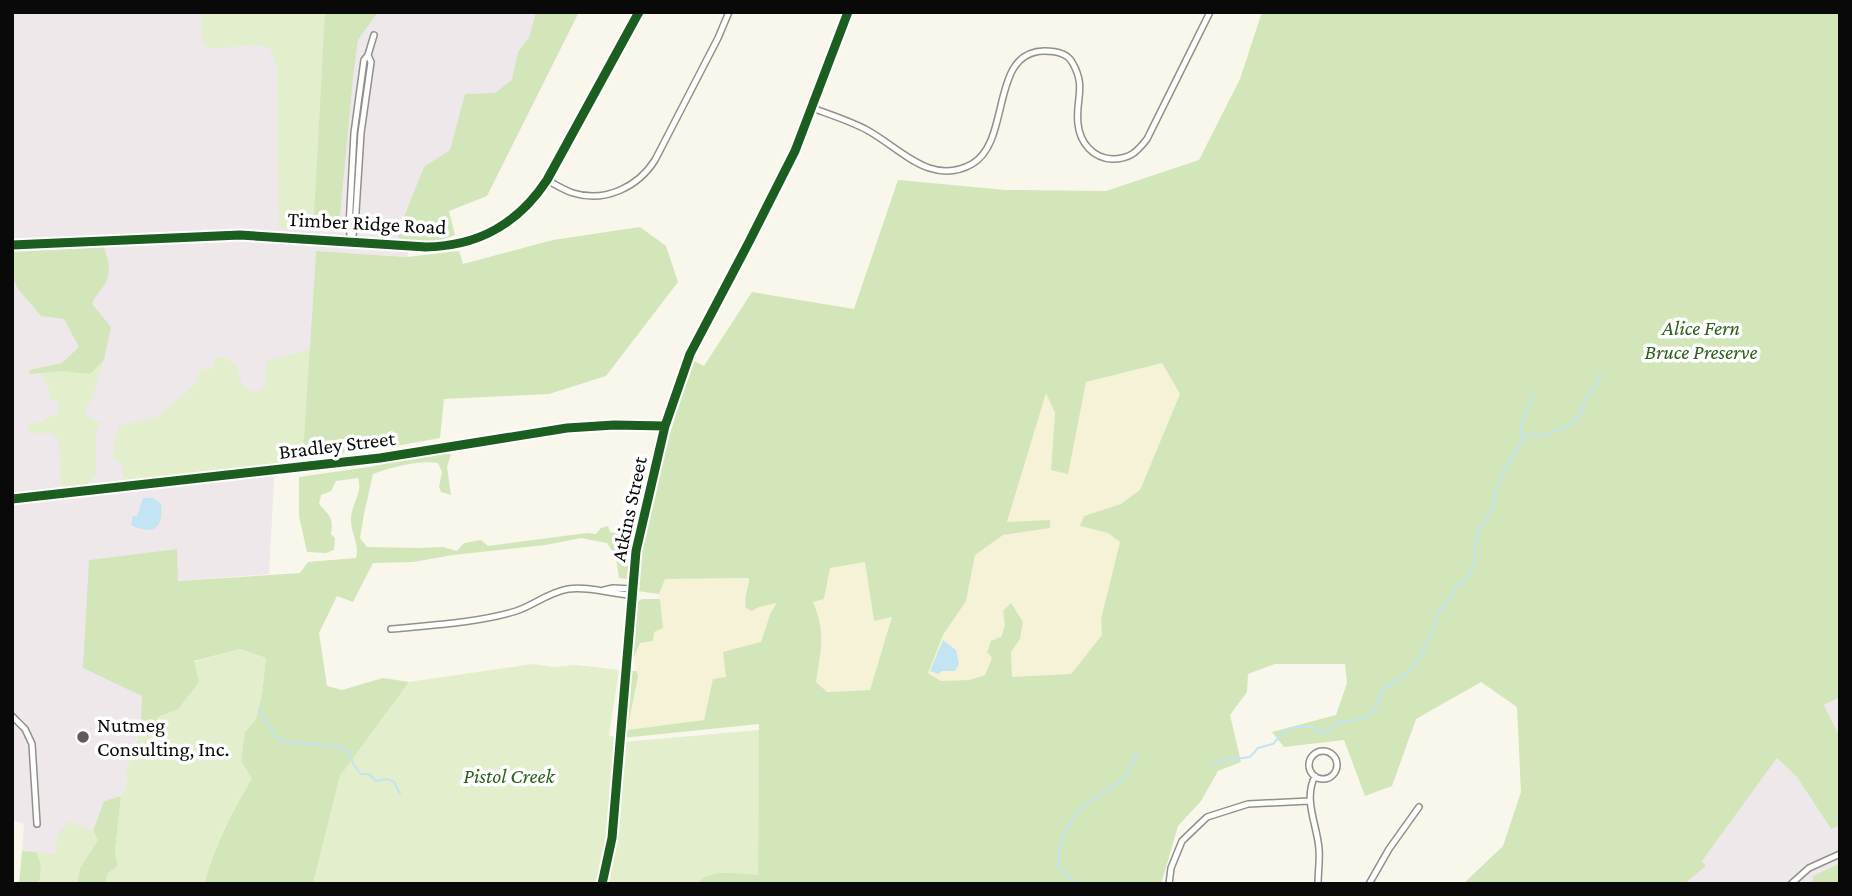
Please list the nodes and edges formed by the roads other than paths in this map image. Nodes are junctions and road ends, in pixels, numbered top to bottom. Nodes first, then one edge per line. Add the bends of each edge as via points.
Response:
1 (639, 12) edge
2 (729, 12) edge
3 (848, 12) edge
4 (1210, 12) edge
5 (374, 35) dead end
6 (812, 108) junction
7 (547, 180) junction
8 (351, 242) junction
9 (12, 246) edge
10 (665, 426) junction
11 (12, 499) edge
12 (631, 592) junction
13 (391, 629) dead end
14 (12, 716) edge
15 (1315, 776) junction
16 (1309, 801) junction
17 (1419, 807) dead end
18 (37, 824) dead end
19 (1840, 853) edge
20 (601, 884) edge
21 (1169, 884) edge
22 (1318, 884) edge
23 (1369, 884) edge
24 (1791, 884) edge

1 - 7 street, Timber Ridge Road
2 - 7 street via 655,160 643,175 628,187 596,195 574,193
3 - 6 street, Atkins Street
4 - 6 street via 1147,139 1135,154 1115,159 1100,157 1085,145 1078,124 1079,73 1070,58 1053,51 1021,57 1011,71 984,153 973,164 957,169 939,172 919,166 860,127
5 - 8 street via 359,88
6 - 10 street, Atkins Street via 690,354
7 - 8 street, Timber Ridge Road via 519,213 475,239 426,247
8 - 9 street, Timber Ridge Road via 240,235
10 - 11 street, Bradley Street via 567,428 352,461
10 - 12 street, Atkins Street
12 - 13 street via 566,590 489,619
12 - 20 street, Atkins Street via 611,838
14 - 18 street via 32,744
15 - 15 street via 1323,778 1334,772 1336,763 1328,752 1312,756 1309,764
15 - 16 street
16 - 21 street via 1248,804 1207,817 1182,841
16 - 22 street via 1319,848
17 - 23 street
19 - 24 street via 1809,867

